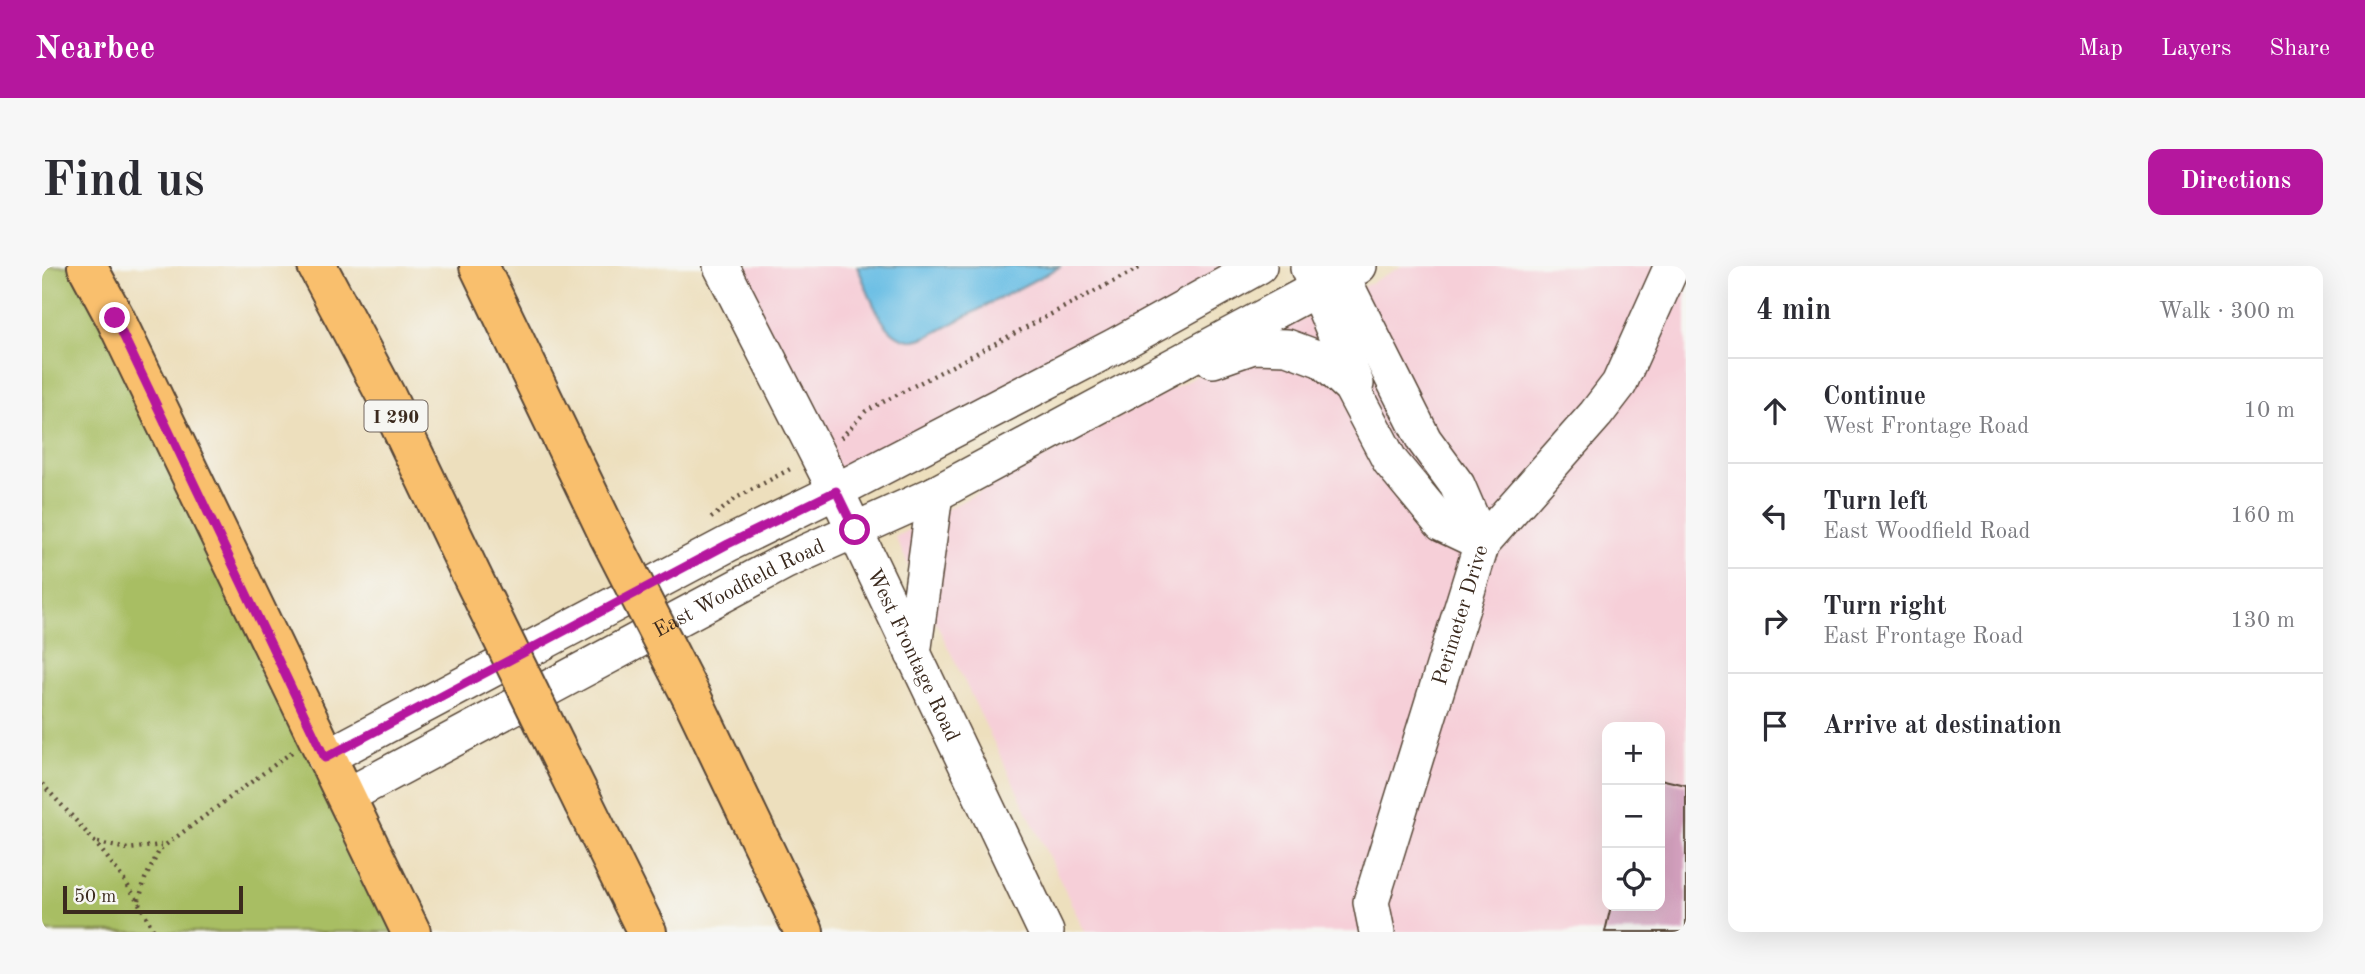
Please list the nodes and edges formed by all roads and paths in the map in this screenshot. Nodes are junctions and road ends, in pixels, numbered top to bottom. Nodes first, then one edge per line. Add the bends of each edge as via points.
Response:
1 (87, 266) edge
2 (317, 266) edge
3 (479, 266) edge
4 (721, 266) edge
5 (1143, 266) edge
6 (1225, 266) edge
7 (1259, 266) edge
8 (1672, 266) edge
9 (1330, 272) edge
10 (1169, 316) junction
11 (1133, 385) junction
12 (836, 444) dead end
13 (1390, 461) junction
14 (836, 491) junction
15 (935, 494) junction
16 (855, 530) junction
17 (1482, 543) junction
18 (913, 654) junction
19 (320, 747) junction
20 (42, 784) edge
21 (345, 797) junction
22 (98, 843) junction
23 (166, 844) junction
24 (139, 900) junction
25 (154, 932) edge
26 (411, 932) edge
27 (647, 932) edge
28 (804, 932) edge
29 (1046, 932) edge
30 (1377, 932) edge

1 - 19 main road
2 - 27 main road, I 290, bridge via 386,396
3 - 28 main road, bridge
4 - 14 street, West Frontage Road
5 - 12 path via 866,411
6 - 10 street
7 - 10 street, East Woodfield Road
8 - 17 street, Perimeter Drive via 1619,384
9 - 11 street, East Woodfield Road
9 - 13 street
9 - 17 street via 1424,440 1457,485
10 - 14 street, East Woodfield Road
11 - 13 street via 1253,346 1287,347 1322,360 1351,387
11 - 15 street, East Woodfield Road
13 - 17 street via 1442,524
14 - 16 street, West Frontage Road
14 - 19 street, East Woodfield Road
15 - 16 street, East Woodfield Road
15 - 18 street
16 - 18 street, West Frontage Road
16 - 21 street, East Woodfield Road via 784,562
17 - 30 street, Perimeter Drive via 1371,902
18 - 29 street, West Frontage Road
19 - 21 main road
19 - 23 path
20 - 22 path
21 - 26 main road
22 - 23 path via 128,849
22 - 24 path
23 - 24 path via 145,879
24 - 25 path

